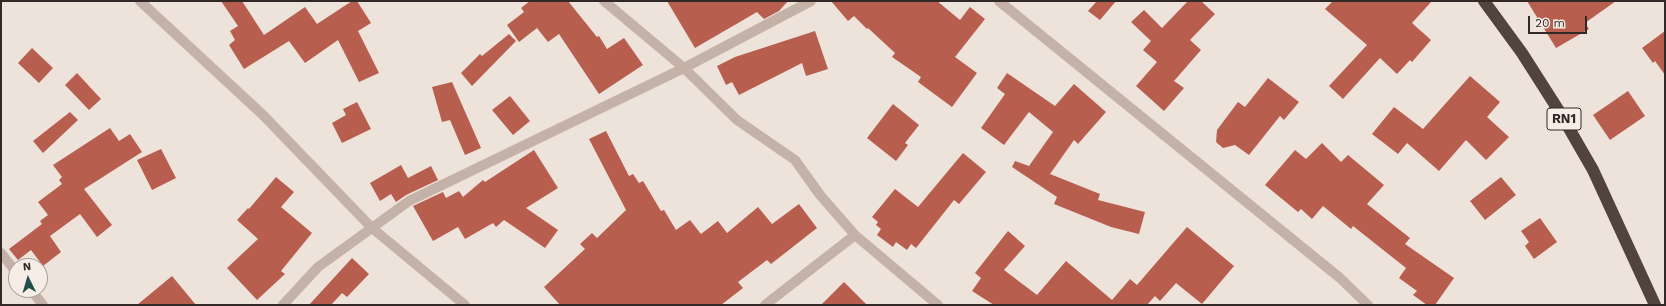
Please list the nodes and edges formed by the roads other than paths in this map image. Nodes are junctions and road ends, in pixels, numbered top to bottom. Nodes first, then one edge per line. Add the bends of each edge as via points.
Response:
1 (140, 1) edge
2 (604, 1) edge
3 (811, 1) edge
4 (999, 1) edge
5 (1484, 1) edge
6 (684, 68) junction
7 (372, 228) junction
8 (855, 235) junction
9 (1, 253) edge
10 (8, 262) edge
11 (283, 305) edge
12 (465, 305) edge
13 (765, 305) edge
14 (938, 305) edge
15 (1368, 305) edge
16 (1655, 305) edge

1 - 7 street via 262,115
2 - 6 street
3 - 6 street
4 - 15 street via 1327,268
5 - 16 highway, RN1 via 1526,60 1593,170
6 - 7 street via 408,201
6 - 8 street via 737,120 795,160 820,195
7 - 11 street via 318,267
7 - 12 street
8 - 13 street
8 - 14 street
9 - 10 street

